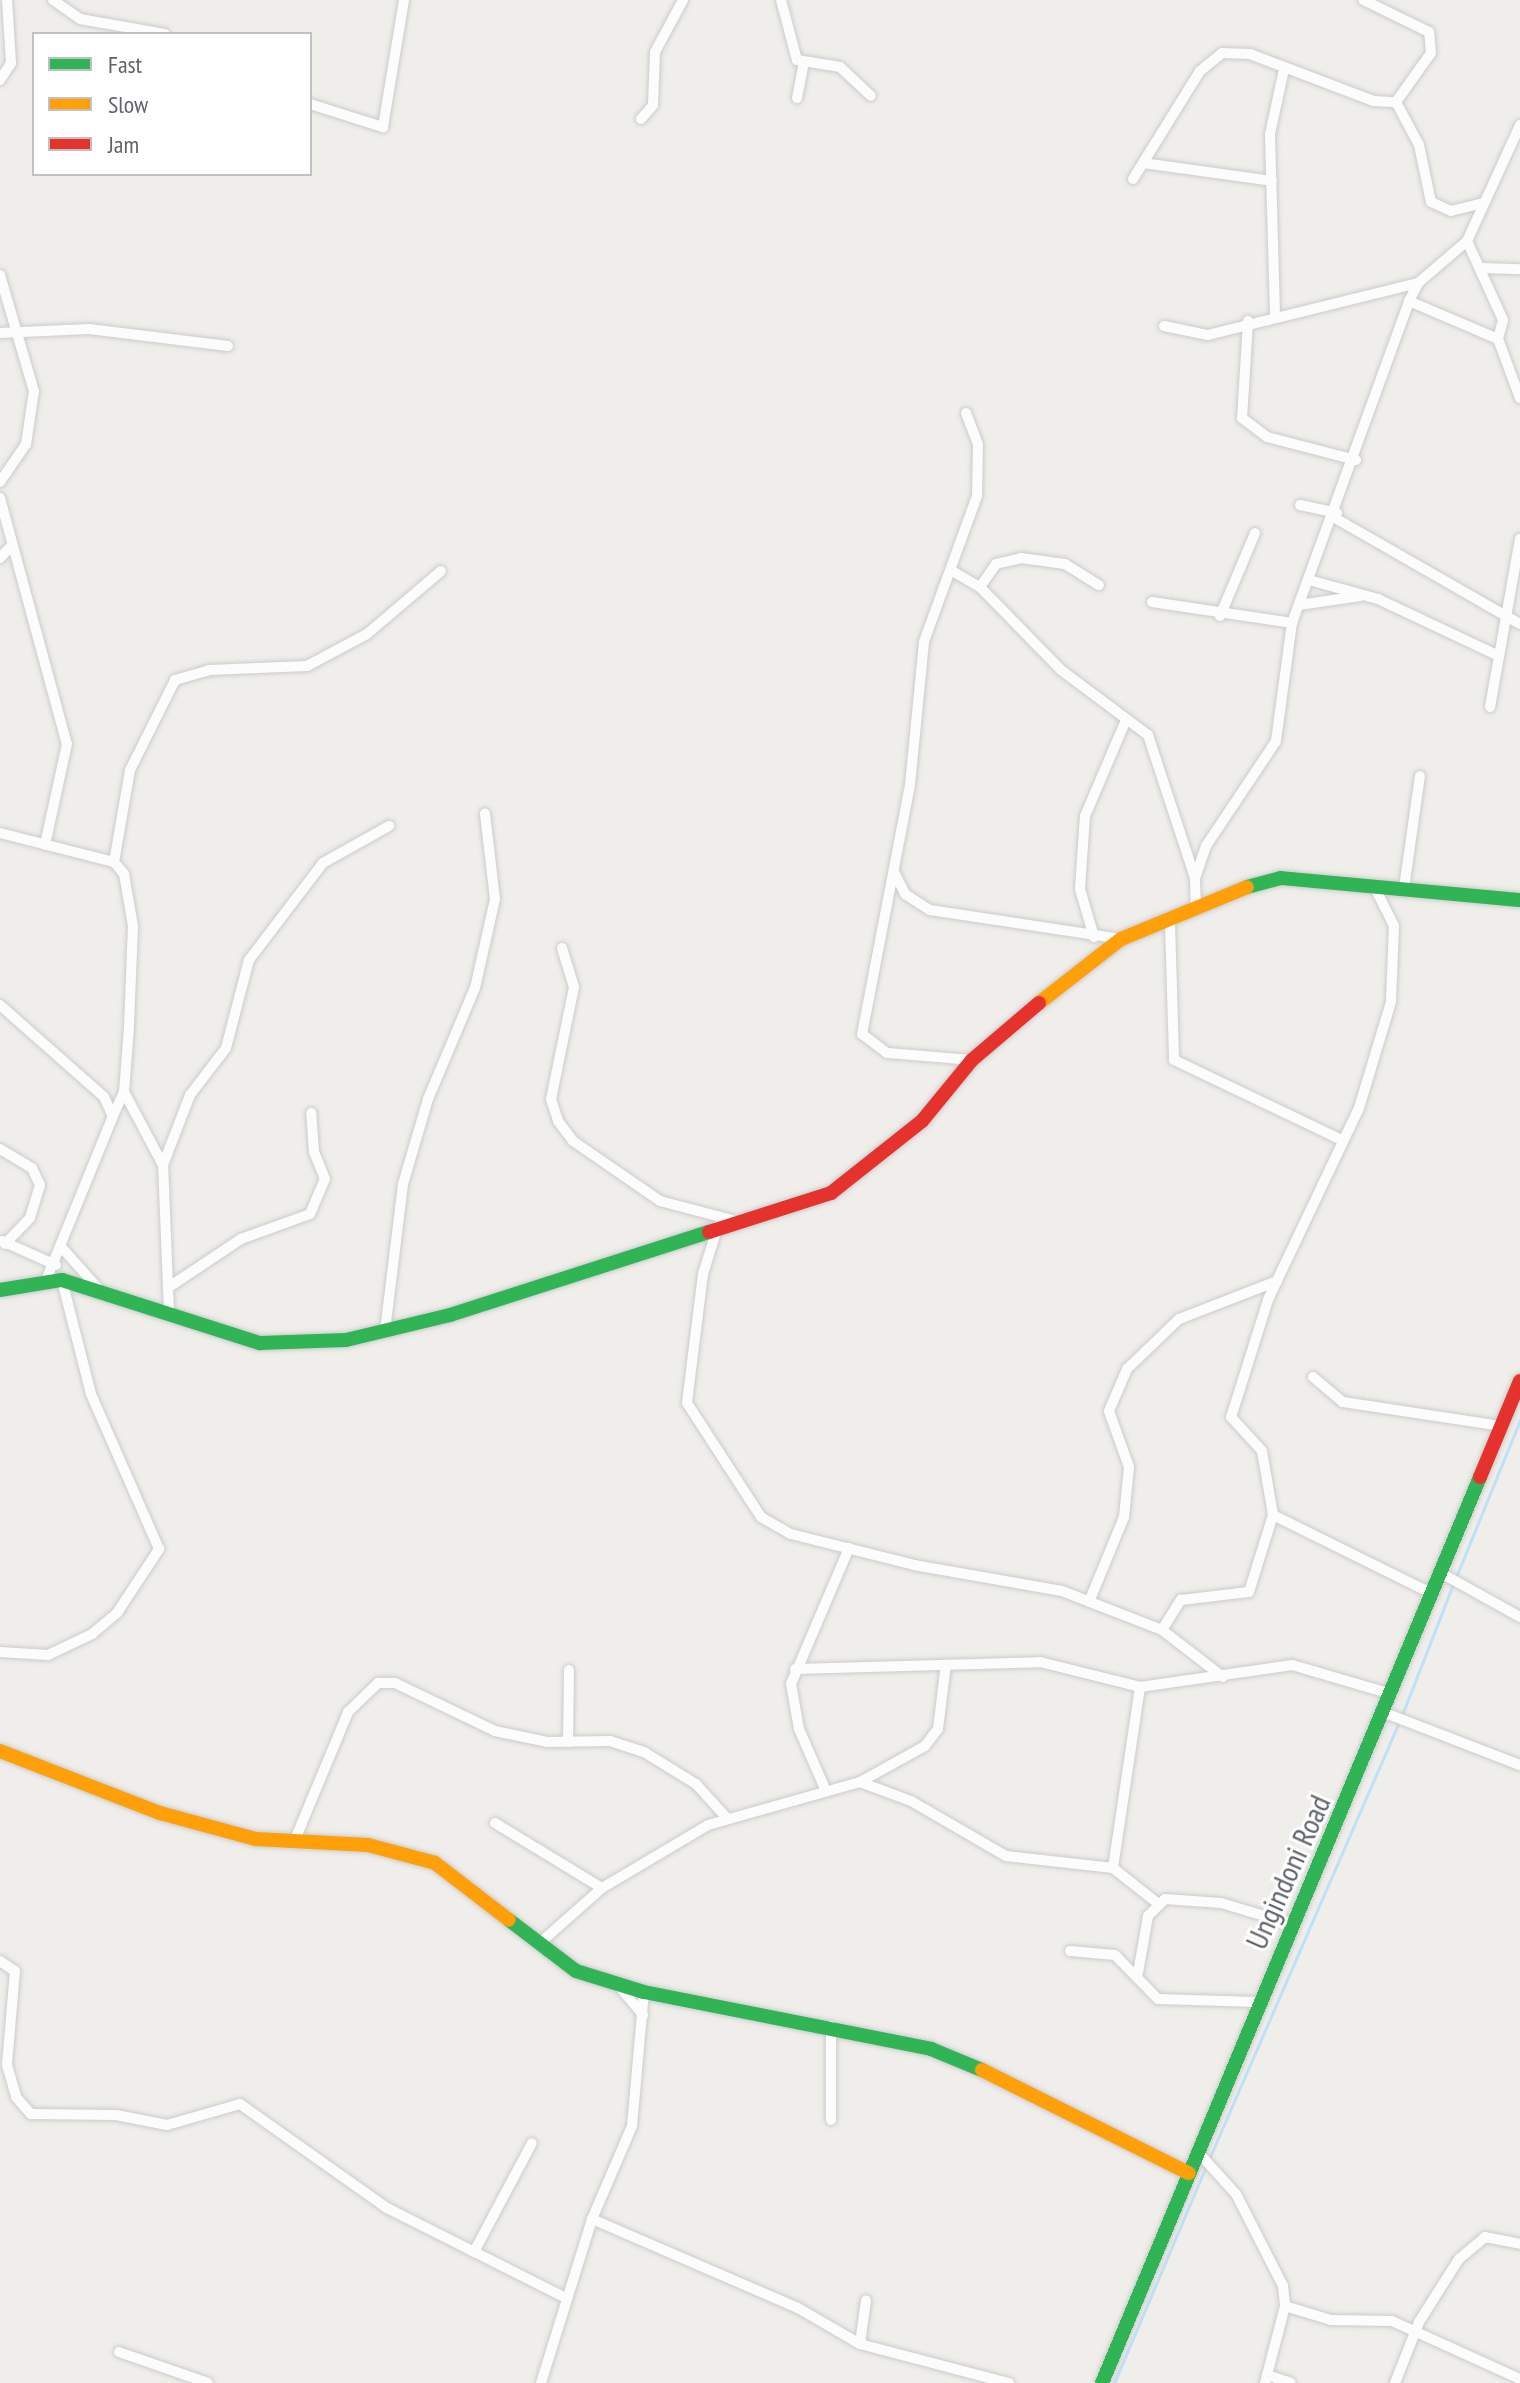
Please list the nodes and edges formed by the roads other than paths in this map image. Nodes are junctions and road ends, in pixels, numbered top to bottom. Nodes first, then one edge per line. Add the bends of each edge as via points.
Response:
1 (7, 0) edge
2 (53, 0) edge
3 (404, 0) edge
4 (683, 0) edge
5 (781, 0) edge
6 (1363, 0) edge
7 (154, 32) edge
8 (804, 63) junction
9 (1284, 69) junction
10 (0, 80) edge
11 (871, 96) dead end
12 (797, 98) dead end
13 (1396, 102) junction
14 (312, 105) edge
15 (641, 119) dead end
16 (1520, 125) edge
17 (1143, 163) junction
18 (1133, 179) dead end
19 (1272, 181) junction
20 (1483, 203) junction
21 (1467, 241) junction
22 (1482, 268) junction
23 (1520, 269) edge
24 (0, 275) edge
25 (1418, 283) junction
26 (1409, 301) junction
27 (1275, 314) junction
28 (1248, 321) junction
29 (1164, 326) dead end
30 (12, 331) junction
31 (0, 333) edge
32 (1498, 339) junction
33 (228, 346) dead end
34 (1520, 398) edge
35 (966, 413) dead end
36 (1356, 460) junction
37 (0, 482) edge
38 (0, 498) edge
39 (1300, 505) dead end
40 (1336, 515) junction
41 (1255, 533) dead end
42 (1520, 539) edge
43 (12, 545) junction
44 (0, 558) edge
45 (441, 571) dead end
46 (952, 571) junction
47 (1309, 580) junction
48 (1099, 585) dead end
49 (980, 587) junction
50 (1367, 595) junction
51 (1152, 602) dead end
52 (1299, 605) junction
53 (1504, 613) junction
54 (1220, 616) junction
55 (1292, 623) junction
56 (1520, 624) edge
57 (1497, 655) junction
58 (1490, 707) dead end
59 (1126, 720) junction
60 (1420, 776) dead end
61 (485, 814) dead end
62 (389, 826) dead end
63 (0, 833) edge
64 (45, 845) junction
65 (114, 862) junction
66 (894, 872) junction
67 (1195, 878) junction
68 (1374, 886) junction
69 (1404, 888) junction
70 (1520, 900) edge
71 (1196, 909) junction
72 (1170, 923) junction
73 (1094, 937) junction
74 (1121, 939) junction
75 (562, 948) dead end
76 (0, 1005) edge
77 (972, 1060) junction
78 (124, 1092) junction
79 (311, 1113) dead end
80 (113, 1116) junction
81 (1342, 1140) junction
82 (0, 1149) edge
83 (163, 1165) junction
84 (725, 1222) junction
85 (2, 1242) edge
86 (63, 1249) junction
87 (55, 1274) junction
88 (1277, 1281) junction
89 (97, 1287) junction
90 (169, 1287) junction
91 (0, 1290) edge
92 (169, 1312) junction
93 (385, 1331) junction
94 (1313, 1377) dead end
95 (1520, 1381) edge
96 (1502, 1426) junction
97 (1273, 1515) junction
98 (849, 1548) junction
99 (1439, 1572) junction
100 (1431, 1593) junction
101 (1089, 1602) junction
102 (1520, 1617) edge
103 (1162, 1630) junction
104 (0, 1652) edge
105 (946, 1664) junction
106 (795, 1669) junction
107 (569, 1670) dead end
108 (1223, 1677) junction
109 (1140, 1687) junction
110 (1391, 1694) junction
111 (1385, 1713) junction
112 (568, 1742) junction
113 (0, 1751) edge
114 (1520, 1765) edge
115 (860, 1782) junction
116 (826, 1791) junction
117 (726, 1817) junction
118 (495, 1823) dead end
119 (294, 1842) junction
120 (1113, 1868) junction
121 (602, 1888) junction
122 (1156, 1902) junction
123 (1295, 1925) junction
124 (541, 1942) junction
125 (1070, 1951) dead end
126 (0, 1961) edge
127 (1138, 1973) junction
128 (618, 1985) junction
129 (644, 1992) junction
130 (1258, 2002) junction
131 (644, 2017) junction
132 (831, 2026) junction
133 (831, 2120) dead end
134 (532, 2143) dead end
135 (1198, 2152) junction
136 (1189, 2173) junction
137 (592, 2219) junction
138 (1520, 2244) edge
139 (474, 2252) junction
140 (566, 2298) junction
141 (866, 2300) dead end
142 (1285, 2306) junction
143 (1415, 2334) junction
144 (860, 2344) junction
145 (119, 2352) dead end
146 (1266, 2379) edge
147 (1520, 2379) edge
148 (208, 2383) edge
149 (541, 2383) edge
150 (1009, 2383) edge
151 (1102, 2383) edge
152 (1291, 2383) edge
153 (1395, 2383) edge

1 - 10 street via 11,63
2 - 7 street via 80,19
3 - 14 street via 393,29 383,127
4 - 15 street via 655,52 653,105
5 - 8 street via 789,44
6 - 13 street via 1429,32 1431,53
8 - 11 street via 840,67
8 - 12 street
9 - 13 street
9 - 17 street via 1250,54 1211,57
9 - 19 street via 1272,112
13 - 20 street via 1419,145 1431,202 1451,211
16 - 20 street
17 - 18 street
17 - 19 street
19 - 27 street
20 - 21 street
21 - 22 street
21 - 25 street
22 - 23 street
22 - 32 street via 1503,320
24 - 30 street
25 - 26 street
25 - 27 street
26 - 32 street
26 - 36 street
27 - 28 street
28 - 29 street via 1208,335
28 - 36 street via 1242,418 1267,437
30 - 31 street
30 - 33 street via 89,329
30 - 37 street via 34,391 26,444
32 - 34 street
35 - 46 street via 978,445 977,496
36 - 40 street
38 - 43 street
39 - 40 street
40 - 47 street
40 - 53 street
41 - 54 street
42 - 53 street
43 - 44 street
43 - 64 street via 67,744
45 - 65 street via 367,634 307,666 209,670 175,680 130,770
46 - 49 street
46 - 66 street via 924,642
47 - 50 street
47 - 52 street
48 - 49 street via 1065,564 1021,558 996,564
49 - 59 street via 1061,670
50 - 52 street
50 - 57 street
51 - 54 street
52 - 55 street
53 - 56 street
53 - 57 street
54 - 55 street
55 - 67 street via 1276,741 1219,824
57 - 58 street
59 - 67 street via 1148,735
59 - 73 street via 1085,816 1080,889
60 - 69 street
61 - 93 street via 495,899 475,988 428,1099 403,1184
62 - 83 street via 323,863 249,960 226,1048 190,1095
63 - 64 street
64 - 65 street
65 - 78 street via 130,891 133,926
66 - 73 street via 905,894 930,910
66 - 77 street via 862,1034 887,1053
67 - 71 street
68 - 69 street
68 - 71 street via 1281,878
68 - 81 street via 1391,912 1396,968 1363,1093
69 - 70 street
71 - 72 street
72 - 74 street
72 - 81 street via 1174,1060
73 - 74 street
74 - 77 street
75 - 84 street via 574,987 551,1099 558,1121 573,1141 660,1201
76 - 80 street via 104,1097
77 - 84 street via 922,1121 862,1173 831,1193
78 - 80 street
78 - 83 street
79 - 90 street via 314,1152 325,1179 310,1214 241,1239
80 - 86 street via 71,1210
81 - 88 street
82 - 85 street via 32,1168 40,1185 30,1218
83 - 90 street
84 - 93 street
84 - 98 street via 703,1274 687,1403 761,1517 791,1534
85 - 87 street
86 - 87 street
86 - 89 street
87 - 89 street
87 - 91 street
87 - 104 street via 91,1394 159,1549 117,1613 92,1634 48,1655
88 - 97 street via 1231,1417 1262,1451
88 - 101 street via 1179,1319 1127,1369 1109,1411 1129,1467 1124,1517
89 - 92 street
90 - 92 street
92 - 93 street via 260,1343 346,1340
94 - 96 street via 1343,1402
95 - 96 street, Ungindoni Road
96 - 99 street, Ungindoni Road
97 - 100 street
97 - 103 street via 1249,1592 1181,1600
98 - 101 street via 1031,1582
98 - 106 street
99 - 100 street, Ungindoni Road
99 - 102 street
100 - 110 street, Ungindoni Road
101 - 103 street
103 - 108 street
105 - 106 street
105 - 109 street via 1040,1662
105 - 115 street via 934,1737
106 - 116 street via 795,1717
107 - 112 street
108 - 109 street
108 - 110 street via 1304,1666
109 - 120 street
110 - 111 street, Ungindoni Road
111 - 114 street
111 - 123 street, Ungindoni Road
112 - 117 street via 610,1741 657,1759 696,1784
112 - 119 street via 474,1724 418,1693 378,1683 348,1712
113 - 119 street via 160,1813
115 - 116 street
115 - 120 street via 911,1801 1006,1856
116 - 117 street
117 - 121 street
118 - 121 street
119 - 124 street via 368,1845 435,1863
120 - 122 street
121 - 124 street
122 - 123 street via 1221,1903
122 - 127 street
123 - 130 street, Ungindoni Road
124 - 128 street via 576,1971
125 - 127 street via 1115,1955
126 - 139 street via 15,1971 7,2065 31,2114 116,2115 167,2125 240,2104 387,2208
127 - 130 street via 1149,1992 1179,2004
128 - 129 street
128 - 131 street
129 - 131 street
129 - 132 street
130 - 135 street, Ungindoni Road
131 - 137 street via 632,2126
132 - 133 street
132 - 136 street via 997,2074
134 - 139 street
135 - 136 street, Ungindoni Road
135 - 142 street via 1261,2235
136 - 151 street, Ungindoni Road
137 - 140 street
137 - 144 street via 798,2308
138 - 143 street via 1476,2241
139 - 140 street
140 - 149 street
141 - 144 street
142 - 143 street via 1331,2320 1383,2318
142 - 146 street
143 - 147 street
143 - 153 street
144 - 150 street
145 - 148 street
146 - 152 street

